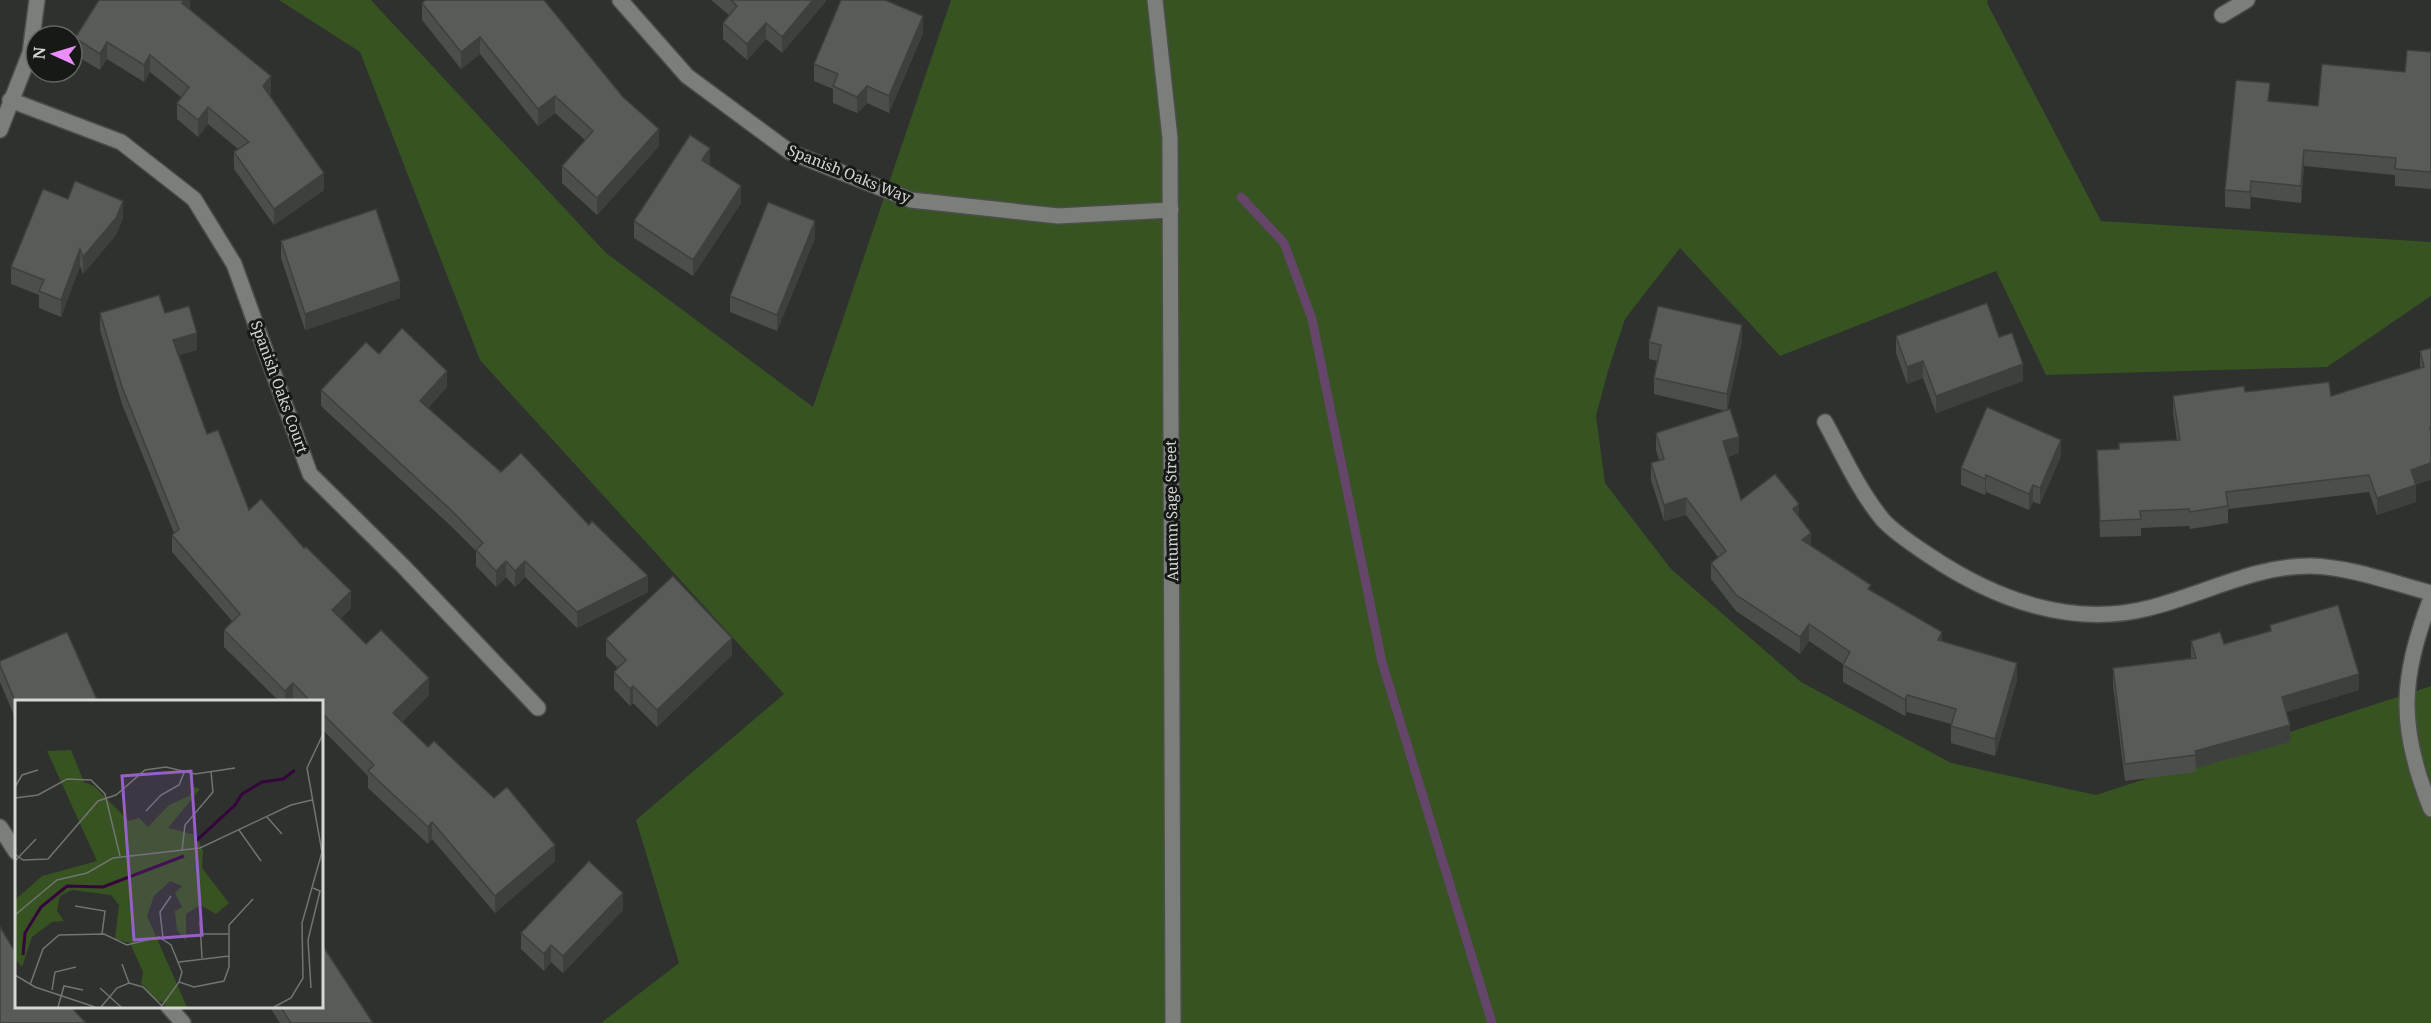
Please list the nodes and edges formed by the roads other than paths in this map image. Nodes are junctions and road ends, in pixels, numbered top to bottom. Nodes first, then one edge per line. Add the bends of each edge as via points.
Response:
1 (37, 0) edge
2 (620, 0) edge
3 (1155, 0) edge
4 (2247, 0) edge
5 (2222, 15) dead end
6 (10, 100) junction
7 (0, 130) edge
8 (1171, 210) junction
9 (1825, 422) dead end
10 (2431, 593) edge
11 (2431, 598) edge
12 (538, 708) dead end
13 (2431, 809) edge
14 (0, 827) edge
15 (15, 850) edge
16 (170, 1008) edge
17 (183, 1023) edge
18 (1173, 1023) edge

1 - 6 street via 30,53
2 - 8 street, Spanish Oaks Way via 687,76 790,152 911,200 1058,216
3 - 8 street, Autumn Sage Street via 1170,138
4 - 5 street
6 - 7 street
6 - 12 street, Spanish Oaks Court via 121,142 194,198 234,264 310,474
8 - 18 street, Autumn Sage Street
9 - 10 street via 1857,483 1884,521 1956,573 1995,593 2049,610 2103,615 2147,609 2277,569 2312,566
11 - 13 street via 2414,644 2406,688 2416,772
14 - 15 street
16 - 17 street

